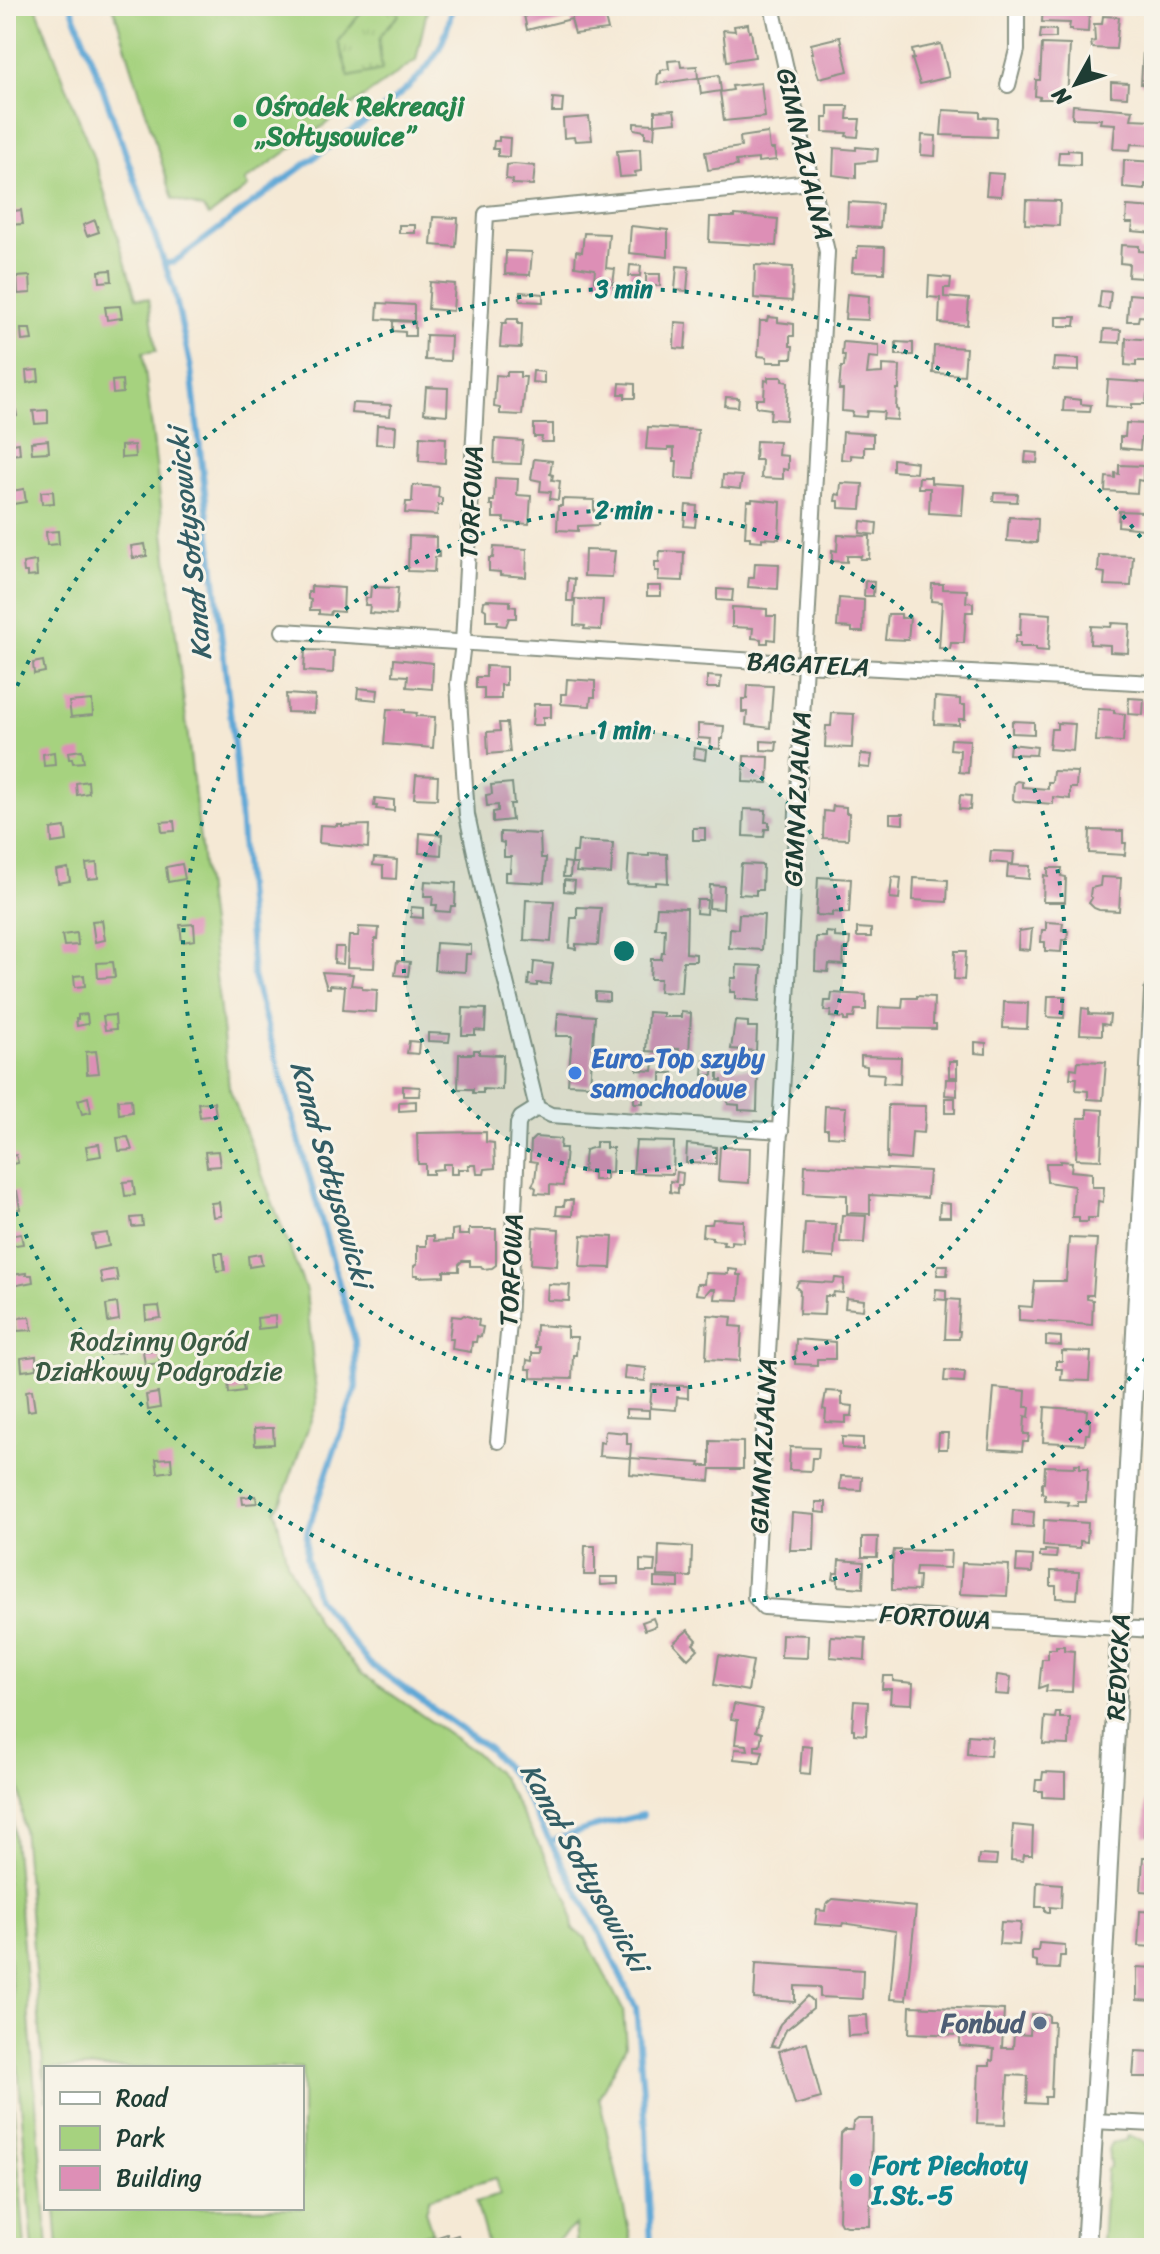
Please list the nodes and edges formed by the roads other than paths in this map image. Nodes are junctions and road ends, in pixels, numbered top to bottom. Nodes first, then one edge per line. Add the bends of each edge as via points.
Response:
1 (772, 6) edge
2 (1017, 6) edge
3 (1008, 85) dead end
4 (811, 182) junction
5 (283, 631) dead end
6 (463, 643) junction
7 (804, 664) junction
8 (1154, 683) edge
9 (1154, 991) edge
10 (537, 1108) junction
11 (1151, 1119) edge
12 (781, 1131) junction
13 (498, 1441) dead end
14 (755, 1597) joint
15 (1120, 1628) junction
16 (1154, 1630) edge
17 (1093, 2121) junction
18 (1154, 2124) edge
19 (1086, 2248) edge

1 - 4 street, GIMNAZJALNA
2 - 3 street via 1017,50
4 - 6 street, TORFOWA via 486,214
4 - 7 street, GIMNAZJALNA via 827,252
5 - 6 street, BAGATELA
6 - 7 street, BAGATELA
6 - 10 street, TORFOWA via 458,684 467,815
7 - 8 street, BAGATELA
7 - 12 street, GIMNAZJALNA
9 - 11 street, REDYCKA
10 - 12 street via 551,1115
10 - 13 street, TORFOWA via 518,1124
11 - 15 street, REDYCKA
12 - 14 street, GIMNAZJALNA
14 - 15 street, FORTOWA via 764,1607
15 - 16 street, FORTOWA
15 - 17 street, REDYCKA
17 - 18 street
17 - 19 street, REDYCKA

